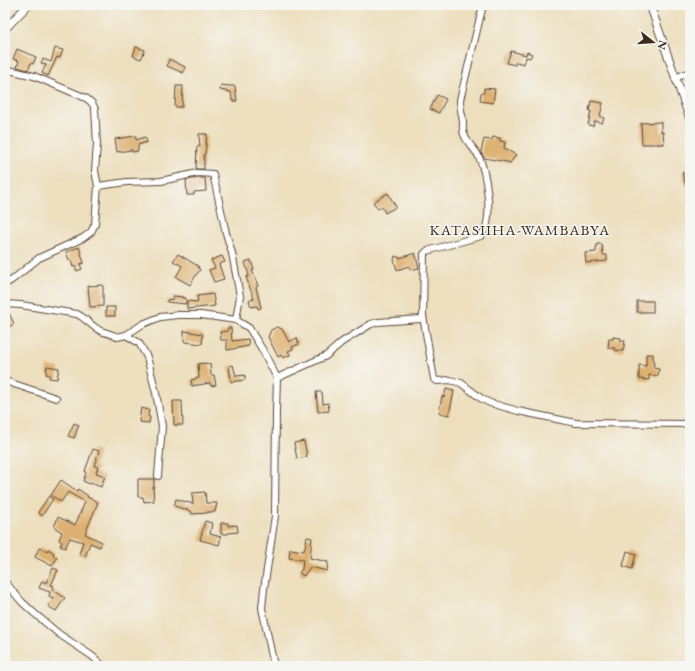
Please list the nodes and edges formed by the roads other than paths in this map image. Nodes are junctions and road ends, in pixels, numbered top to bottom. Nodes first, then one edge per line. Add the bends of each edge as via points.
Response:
1 (28, 5) edge
2 (483, 5) edge
3 (650, 5) edge
4 (5, 29) edge
5 (5, 69) edge
6 (690, 72) edge
7 (675, 78) junction
8 (690, 119) edge
9 (98, 186) junction
10 (5, 284) edge
11 (5, 304) edge
12 (423, 316) junction
13 (236, 320) junction
14 (126, 335) junction
15 (277, 378) junction
16 (5, 381) edge
17 (56, 398) dead end
18 (690, 424) edge
19 (158, 476) dead end
20 (5, 582) edge
21 (103, 666) edge
22 (274, 666) edge

1 - 4 street
2 - 12 street via 460,109 463,134 478,155 486,182 486,227 481,236 424,254
3 - 7 street
5 - 9 street via 34,76 86,98 92,103 95,109
6 - 7 street
7 - 8 street
9 - 10 street via 95,224 91,232 39,258
9 - 13 street via 161,181 198,173 213,174 240,296
11 - 14 street via 77,314 102,331 117,337
12 - 15 street via 421,319 371,324 342,342 326,356
12 - 18 street via 434,379 461,383 490,403 576,423
13 - 14 street via 201,315 160,317
13 - 15 street via 249,328
14 - 19 street via 139,342 147,356 156,393 162,426
15 - 22 street via 275,516 262,608
16 - 17 street
20 - 21 street via 39,617

